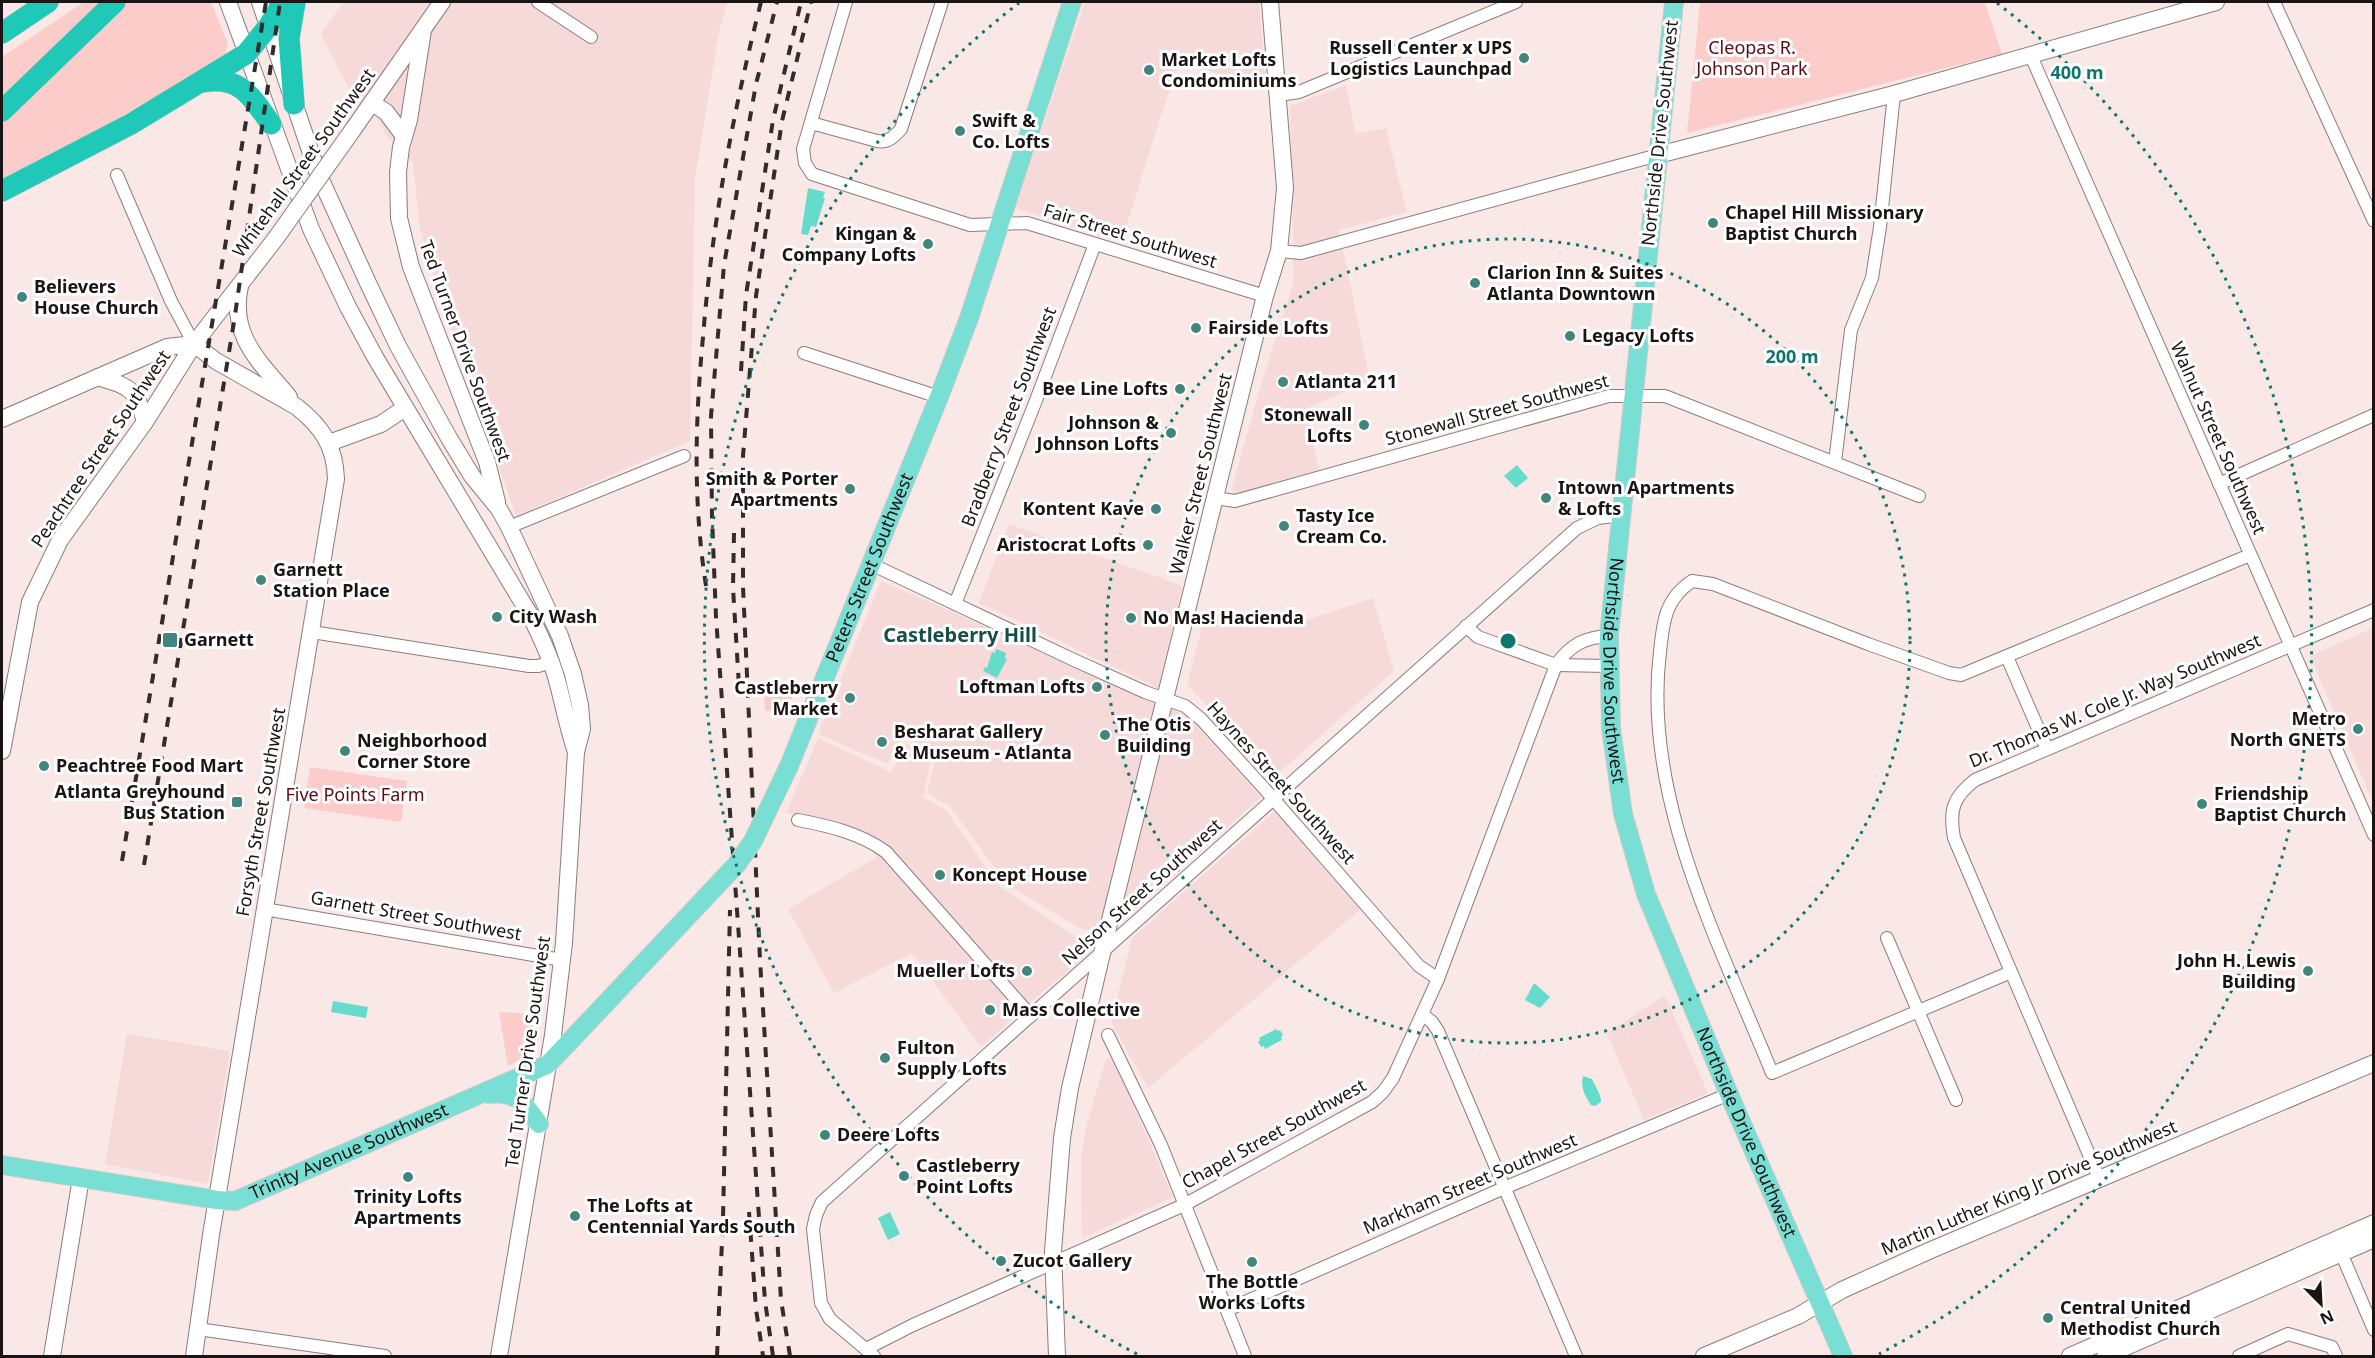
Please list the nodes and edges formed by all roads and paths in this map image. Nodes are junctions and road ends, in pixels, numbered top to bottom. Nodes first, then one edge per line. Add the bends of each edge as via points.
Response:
1 (48, 2) edge
2 (115, 2) edge
3 (228, 2) edge
4 (260, 2) edge
5 (283, 2) edge
6 (295, 2) edge
7 (442, 2) edge
8 (538, 2) edge
9 (846, 2) edge
10 (942, 2) edge
11 (1071, 2) edge
12 (1270, 2) edge
13 (1515, 2) edge
14 (1674, 2) edge
15 (2216, 2) edge
16 (2274, 2) edge
17 (268, 27) junction
18 (423, 30) junction
19 (2, 33) edge
20 (591, 37) dead end
21 (246, 54) junction
22 (2031, 56) junction
23 (199, 83) junction
24 (1894, 94) junction
25 (1279, 95) junction
26 (372, 103) junction
27 (294, 104) junction
28 (2, 111) edge
29 (811, 123) junction
30 (271, 124) junction
31 (404, 136) junction
32 (1658, 155) junction
33 (117, 175) dead end
34 (2, 192) edge
35 (2373, 221) edge
36 (1000, 224) junction
37 (1095, 244) junction
38 (1279, 251) junction
39 (240, 286) junction
40 (1265, 296) junction
41 (194, 344) junction
42 (804, 353) dead end
43 (98, 377) junction
44 (1634, 396) junction
45 (939, 397) junction
46 (297, 406) junction
47 (405, 408) junction
48 (2373, 415) edge
49 (2, 420) edge
50 (145, 422) junction
51 (329, 443) junction
52 (684, 456) dead end
53 (1836, 462) junction
54 (2219, 484) junction
55 (1919, 496) dead end
56 (1215, 498) junction
57 (499, 509) junction
58 (1621, 515) junction
59 (509, 527) junction
60 (2250, 555) junction
61 (871, 564) junction
62 (955, 604) junction
63 (2373, 610) edge
64 (1466, 626) junction
65 (312, 632) junction
66 (1610, 636) junction
67 (2290, 646) junction
68 (568, 656) junction
69 (2007, 657) junction
70 (551, 662) junction
71 (1556, 665) junction
72 (1608, 666) junction
73 (1165, 698) junction
74 (2047, 749) junction
75 (2, 751) edge
76 (576, 752) junction
77 (1272, 798) junction
78 (798, 820) dead end
79 (2373, 835) edge
80 (264, 909) junction
81 (1887, 938) dead end
82 (1102, 951) junction
83 (562, 960) junction
84 (2011, 972) junction
85 (1438, 979) junction
86 (1918, 1010) junction
87 (1030, 1016) junction
88 (1423, 1016) junction
89 (1108, 1035) dead end
90 (2373, 1063) edge
91 (547, 1065) junction
92 (1728, 1094) junction
93 (478, 1095) junction
94 (1956, 1100) dead end
95 (539, 1124) junction
96 (2, 1165) edge
97 (81, 1178) junction
98 (2099, 1178) junction
99 (1504, 1188) junction
100 (217, 1200) junction
101 (1184, 1205) junction
102 (2373, 1223) edge
103 (2373, 1239) edge
104 (2338, 1246) junction
105 (1053, 1262) junction
106 (1820, 1303) junction
107 (1227, 1310) junction
108 (198, 1329) junction
109 (2373, 1330) edge
110 (870, 1352) edge
111 (52, 1356) edge
112 (194, 1356) edge
113 (385, 1356) edge
114 (499, 1356) edge
115 (1057, 1356) edge
116 (1245, 1356) edge
117 (1576, 1356) edge
118 (1704, 1356) edge
119 (1844, 1356) edge
120 (2070, 1356) edge
121 (2105, 1356) edge
122 (2239, 1356) edge
123 (2336, 1356) edge

1 - 19 highway
2 - 28 highway
3 - 21 street, Ted Turner Drive Southwest
4 - 17 street, Ted Turner Drive Southwest
5 - 17 highway
6 - 27 highway via 289,38
7 - 18 street, Whitehall Street Southwest
8 - 20 street
9 - 29 street, Fair Street Southwest
10 - 29 street via 901,129 894,137 877,141
11 - 36 main road, Peters Street Southwest
12 - 25 street, Walker Street Southwest
13 - 25 street via 1299,92
14 - 32 main road, Northside Drive Southwest
15 - 22 street
16 - 35 street
17 - 21 highway
17 - 27 street, Ted Turner Drive Southwest
18 - 26 street, Whitehall Street Southwest
18 - 31 street, Ted Turner Drive Southwest
21 - 23 highway
21 - 30 street, Ted Turner Drive Southwest
22 - 24 street
22 - 54 street, Walnut Street Southwest
23 - 30 highway via 215,80 237,84 255,100
23 - 34 highway
24 - 32 street
24 - 53 street via 1874,268 1851,330
25 - 38 street, Walker Street Southwest via 1285,188
26 - 31 street via 386,112
26 - 39 street, Whitehall Street Southwest, bridge
27 - 57 street, Ted Turner Drive Southwest via 334,211 398,346 472,476
29 - 36 street, Fair Street Southwest via 803,157 808,170 818,178 970,225
30 - 47 street, Ted Turner Drive Southwest via 311,229 361,331
31 - 57 street, Ted Turner Drive Southwest via 398,172 403,237 423,302 487,462
32 - 38 street via 1300,253
32 - 44 main road, Northside Drive Southwest
33 - 41 street via 171,301
36 - 37 street, Fair Street Southwest via 1027,223
36 - 45 main road, Peters Street Southwest
37 - 40 street, Fair Street Southwest
37 - 62 street, Bradberry Street Southwest
38 - 40 street, Walker Street Southwest
39 - 41 street, Whitehall Street Southwest
39 - 46 street via 236,303 242,335
40 - 56 street, Walker Street Southwest
41 - 43 street via 167,347
41 - 46 street, Forsyth Street Southwest via 216,361
41 - 50 street, Peachtree Street Southwest
42 - 45 street
43 - 49 street
43 - 50 street via 126,386 140,401
44 - 53 street, Stonewall Street Southwest via 1665,396
44 - 56 street, Stonewall Street Southwest via 1609,396 1586,402 1235,501
44 - 58 main road, Northside Drive Southwest
45 - 61 main road, Peters Street Southwest
46 - 51 street, Forsyth Street Southwest via 318,425
47 - 51 street via 381,424
47 - 70 street, Ted Turner Drive Southwest via 516,590
48 - 54 street
50 - 75 street, Peachtree Street Southwest via 60,540 42,574 30,602
51 - 65 street, Forsyth Street Southwest via 336,479
52 - 59 street
53 - 55 street, Stonewall Street Southwest
54 - 60 street, Walnut Street Southwest
56 - 73 street, Walker Street Southwest
57 - 59 street, Ted Turner Drive Southwest
58 - 64 street, Nelson Street Southwest via 1598,518 1577,528
58 - 66 main road, Northside Drive Southwest
59 - 68 street, Ted Turner Drive Southwest
60 - 67 street, Walnut Street Southwest
60 - 69 street
61 - 62 street, Haynes Street Southwest
61 - 91 main road, Peters Street Southwest, bridge via 789,766 753,841 737,864
62 - 73 street, Haynes Street Southwest
63 - 67 street, Dr. Thomas W. Cole Jr. Way Southwest
64 - 71 street via 1478,637
64 - 77 street, Nelson Street Southwest
65 - 70 street via 523,665
65 - 80 street, Forsyth Street Southwest
66 - 71 street, Chapel Street Southwest via 1596,636 1571,647
66 - 72 main road, Northside Drive Southwest
67 - 74 street, Dr. Thomas W. Cole Jr. Way Southwest
67 - 79 street, Walnut Street Southwest
68 - 70 street
68 - 76 street, Ted Turner Drive Southwest via 582,729
69 - 74 street
69 - 86 street via 1961,675 1949,673 1713,584 1692,581 1677,591 1663,621 1657,676 1657,732 1666,785 1695,885 1772,1073
70 - 76 street, Ted Turner Drive Southwest
71 - 72 street
71 - 85 street, Chapel Street Southwest
72 - 92 main road, Northside Drive Southwest via 1611,728 1623,814 1646,894
73 - 77 street, Haynes Street Southwest via 1185,706 1201,719
73 - 82 street, Walker Street Southwest
74 - 84 street, Dr. Thomas W. Cole Jr. Way Southwest via 1963,789 1954,803 1951,820 1954,837
76 - 83 street, Ted Turner Drive Southwest
77 - 82 street, Nelson Street Southwest
77 - 85 street, Haynes Street Southwest via 1419,966
78 - 87 street via 848,832 886,852
80 - 83 street, Garnett Street Southwest
80 - 100 street, Forsyth Street Southwest
81 - 86 street
82 - 87 street, Nelson Street Southwest
82 - 105 street, Walker Street Southwest via 1062,1138
83 - 91 street, Ted Turner Drive Southwest
84 - 86 street
84 - 98 street, Dr. Thomas W. Cole Jr. Way Southwest
85 - 88 street, Chapel Street Southwest
86 - 94 street
87 - 110 street, Nelson Street Southwest via 822,1202 813,1229 821,1303 830,1319
88 - 99 street via 1438,1031
88 - 101 street, Chapel Street Southwest via 1389,1084 1372,1102
89 - 101 street via 1152,1125
90 - 98 street, Martin Luther King Jr Drive Southwest
91 - 93 main road, Trinity Avenue Southwest
91 - 95 street, Ted Turner Drive Southwest
92 - 99 street, Markham Street Southwest
92 - 106 main road, Northside Drive Southwest
93 - 95 main road via 513,1095
93 - 100 main road, Trinity Avenue Southwest via 245,1198
95 - 114 street, Ted Turner Drive Southwest
96 - 97 main road, Trinity Avenue Southwest
97 - 100 main road, Trinity Avenue Southwest
97 - 111 street
98 - 106 street, Martin Luther King Jr Drive Southwest via 1875,1275
99 - 107 street, Markham Street Southwest
99 - 117 street
100 - 108 street, Forsyth Street Southwest
101 - 105 street, Chapel Street Southwest
101 - 107 street
102 - 104 street
103 - 104 street
104 - 109 street
104 - 120 street
104 - 121 street
105 - 110 street, Chapel Street Southwest via 880,1340
105 - 115 street, Walker Street Southwest
106 - 118 street, Martin Luther King Jr Drive Southwest
106 - 119 main road, Northside Drive Southwest
107 - 116 street
108 - 112 street, Forsyth Street Southwest
108 - 113 street
122 - 123 street via 2288,1334 2332,1347

